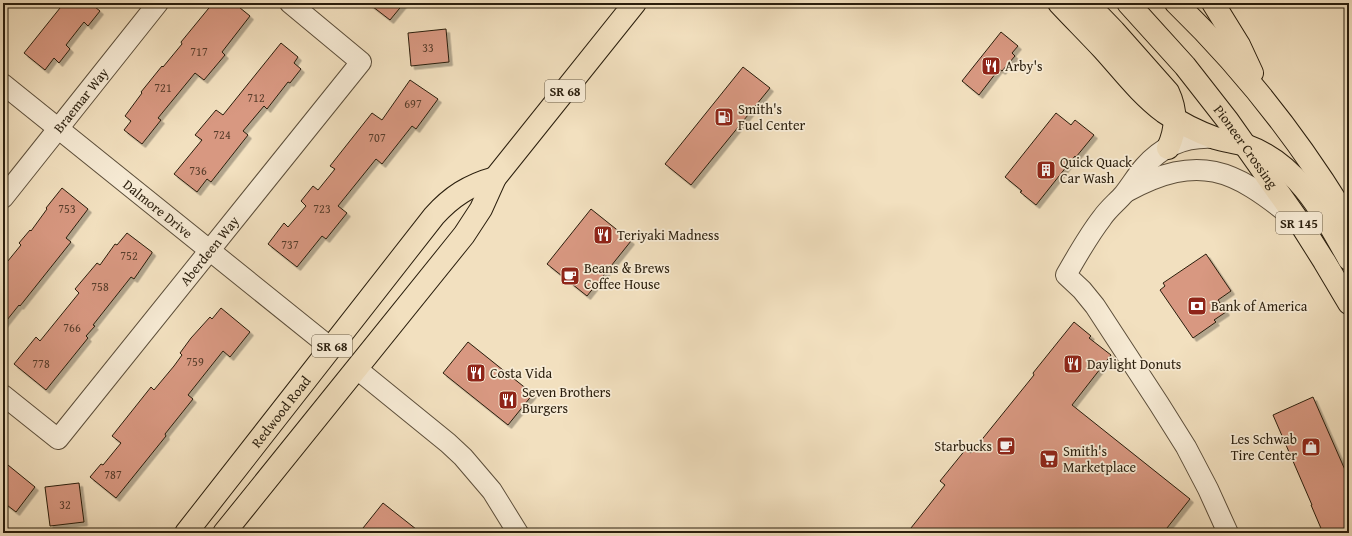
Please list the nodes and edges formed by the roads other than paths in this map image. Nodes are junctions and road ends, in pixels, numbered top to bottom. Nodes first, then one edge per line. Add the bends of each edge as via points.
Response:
1 (158, 3) edge
2 (290, 3) edge
3 (635, 3) edge
4 (1059, 3) edge
5 (1087, 3) edge
6 (1128, 3) edge
7 (1176, 3) edge
8 (1213, 3) edge
9 (3, 84) edge
10 (1262, 96) junction
11 (1176, 119) junction
12 (58, 128) junction
13 (1217, 138) junction
14 (1245, 145) junction
15 (1168, 148) junction
16 (495, 178) junction
17 (1124, 193) junction
18 (3, 198) edge
19 (1349, 222) edge
20 (1300, 223) junction
21 (210, 250) junction
22 (1349, 259) edge
23 (1349, 303) edge
24 (331, 348) junction
25 (357, 369) junction
26 (3, 395) edge
27 (186, 533) edge
28 (224, 533) edge
29 (518, 533) edge
30 (1228, 533) edge

1 - 12 street, Braemar Way
2 - 21 street, Aberdeen Way via 361,62
3 - 16 main road, SR 68
4 - 11 main road via 1148,99
5 - 11 main road via 1162,84 1173,102
6 - 14 main road, Pioneer Crossing / SR 145 via 1185,66
7 - 10 main road, SR 145
8 - 10 main road via 1239,45
9 - 12 street, Dalmore Drive
10 - 19 main road, SR 145 via 1309,160
11 - 13 main road
11 - 15 main road
12 - 18 street, Braemar Way
12 - 21 street, Dalmore Drive
13 - 14 main road
13 - 15 street via 1187,139
14 - 20 main road, Pioneer Crossing / SR 145
14 - 22 main road via 1272,159 1306,189
15 - 17 street via 1145,166
16 - 24 main road, Redwood Road / SR 68 via 470,187 445,204
16 - 25 main road, SR 68 via 481,209 464,236
17 - 20 street via 1181,171 1214,171 1238,180
17 - 30 street via 1102,218 1066,275 1095,306 1155,397 1186,447
20 - 23 main road, Pioneer Crossing / SR 145
21 - 24 street, Dalmore Drive
21 - 26 street, Aberdeen Way via 58,439
24 - 27 main road, Redwood Road / SR 68
25 - 28 main road, SR 68
25 - 29 street via 463,458 492,491

